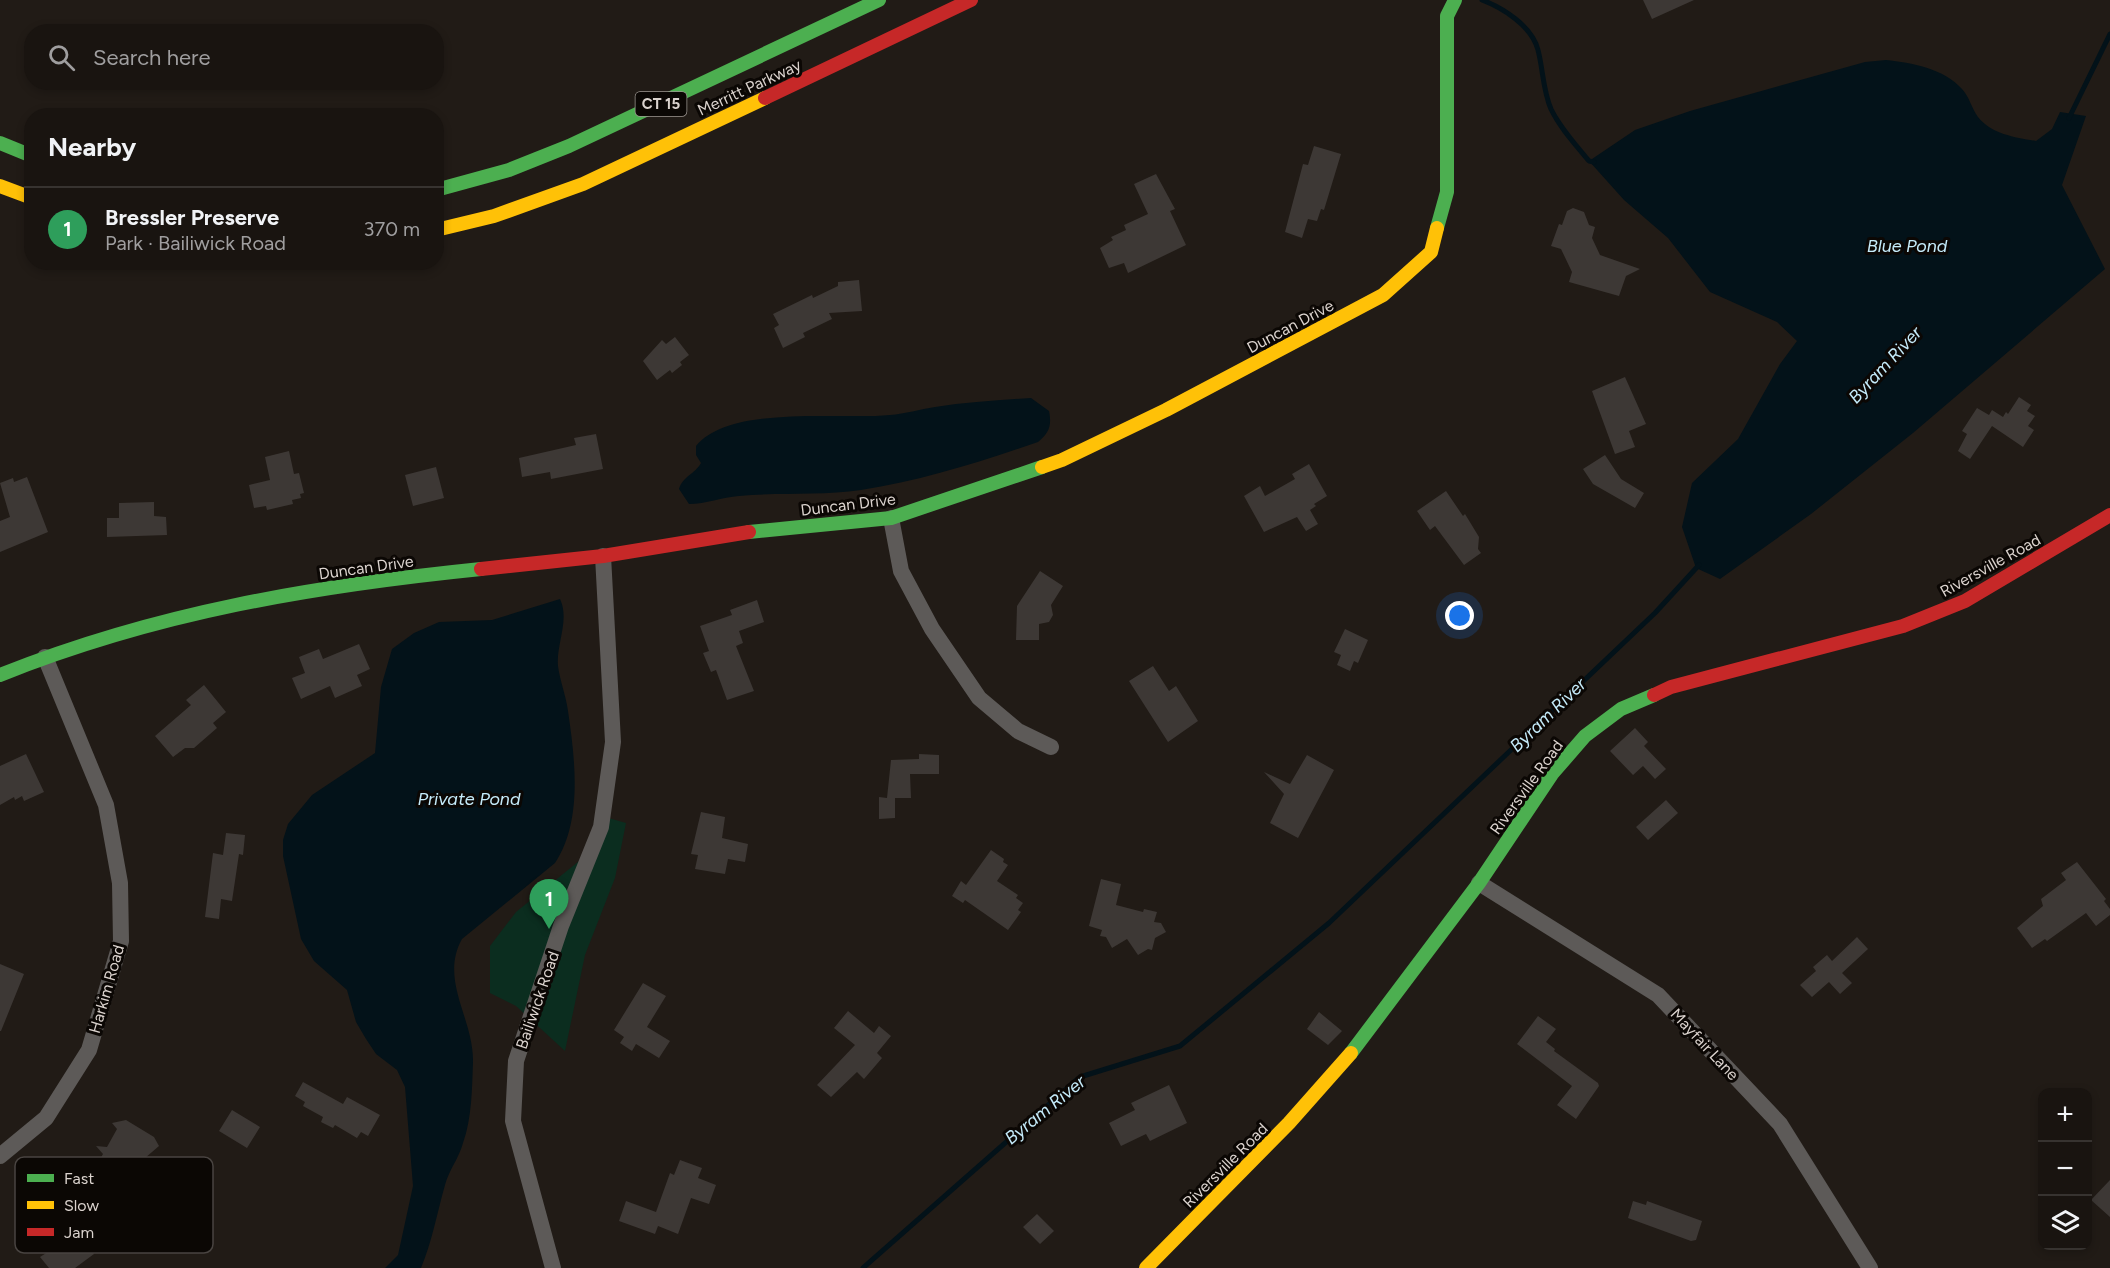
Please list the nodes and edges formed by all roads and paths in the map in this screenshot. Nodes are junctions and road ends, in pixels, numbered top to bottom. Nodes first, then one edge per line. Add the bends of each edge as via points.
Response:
1 (879, 0) edge
2 (971, 0) edge
3 (1455, 0) edge
4 (0, 143) edge
5 (24, 153) edge
6 (0, 186) edge
7 (444, 188) edge
8 (24, 195) edge
9 (444, 228) edge
10 (2110, 515) edge
11 (891, 518) junction
12 (603, 556) junction
13 (45, 657) junction
14 (0, 675) edge
15 (1051, 747) dead end
16 (1479, 883) junction
17 (0, 1156) edge
18 (553, 1268) edge
19 (1146, 1268) edge
20 (1870, 1268) edge

1 - 7 main road, Merritt Parkway / CT 15 via 569,146 499,173
2 - 9 main road, Merritt Parkway / CT 15 via 583,184 494,216
3 - 11 main road, Duncan Drive via 1447,16 1448,192 1431,252 1424,259 1383,295 1167,410 1062,460
4 - 5 main road
6 - 8 main road
10 - 16 main road, Riversville Road via 1965,601 1903,626 1671,687 1621,709 1585,736 1552,774
11 - 12 main road, Duncan Drive via 757,531
11 - 15 street via 901,571 932,629 979,698 1018,731
12 - 13 main road, Duncan Drive via 442,573 251,600 163,620
12 - 18 street, Bailiwick Road via 613,742 601,827 561,926 516,1061 513,1121
13 - 14 main road, Duncan Drive
13 - 17 street, Harkim Road via 106,805 120,883 121,941 89,1050 46,1118
16 - 19 main road, Riversville Road via 1364,1039 1289,1123
16 - 20 street, Mayfair Lane via 1658,995 1779,1124

